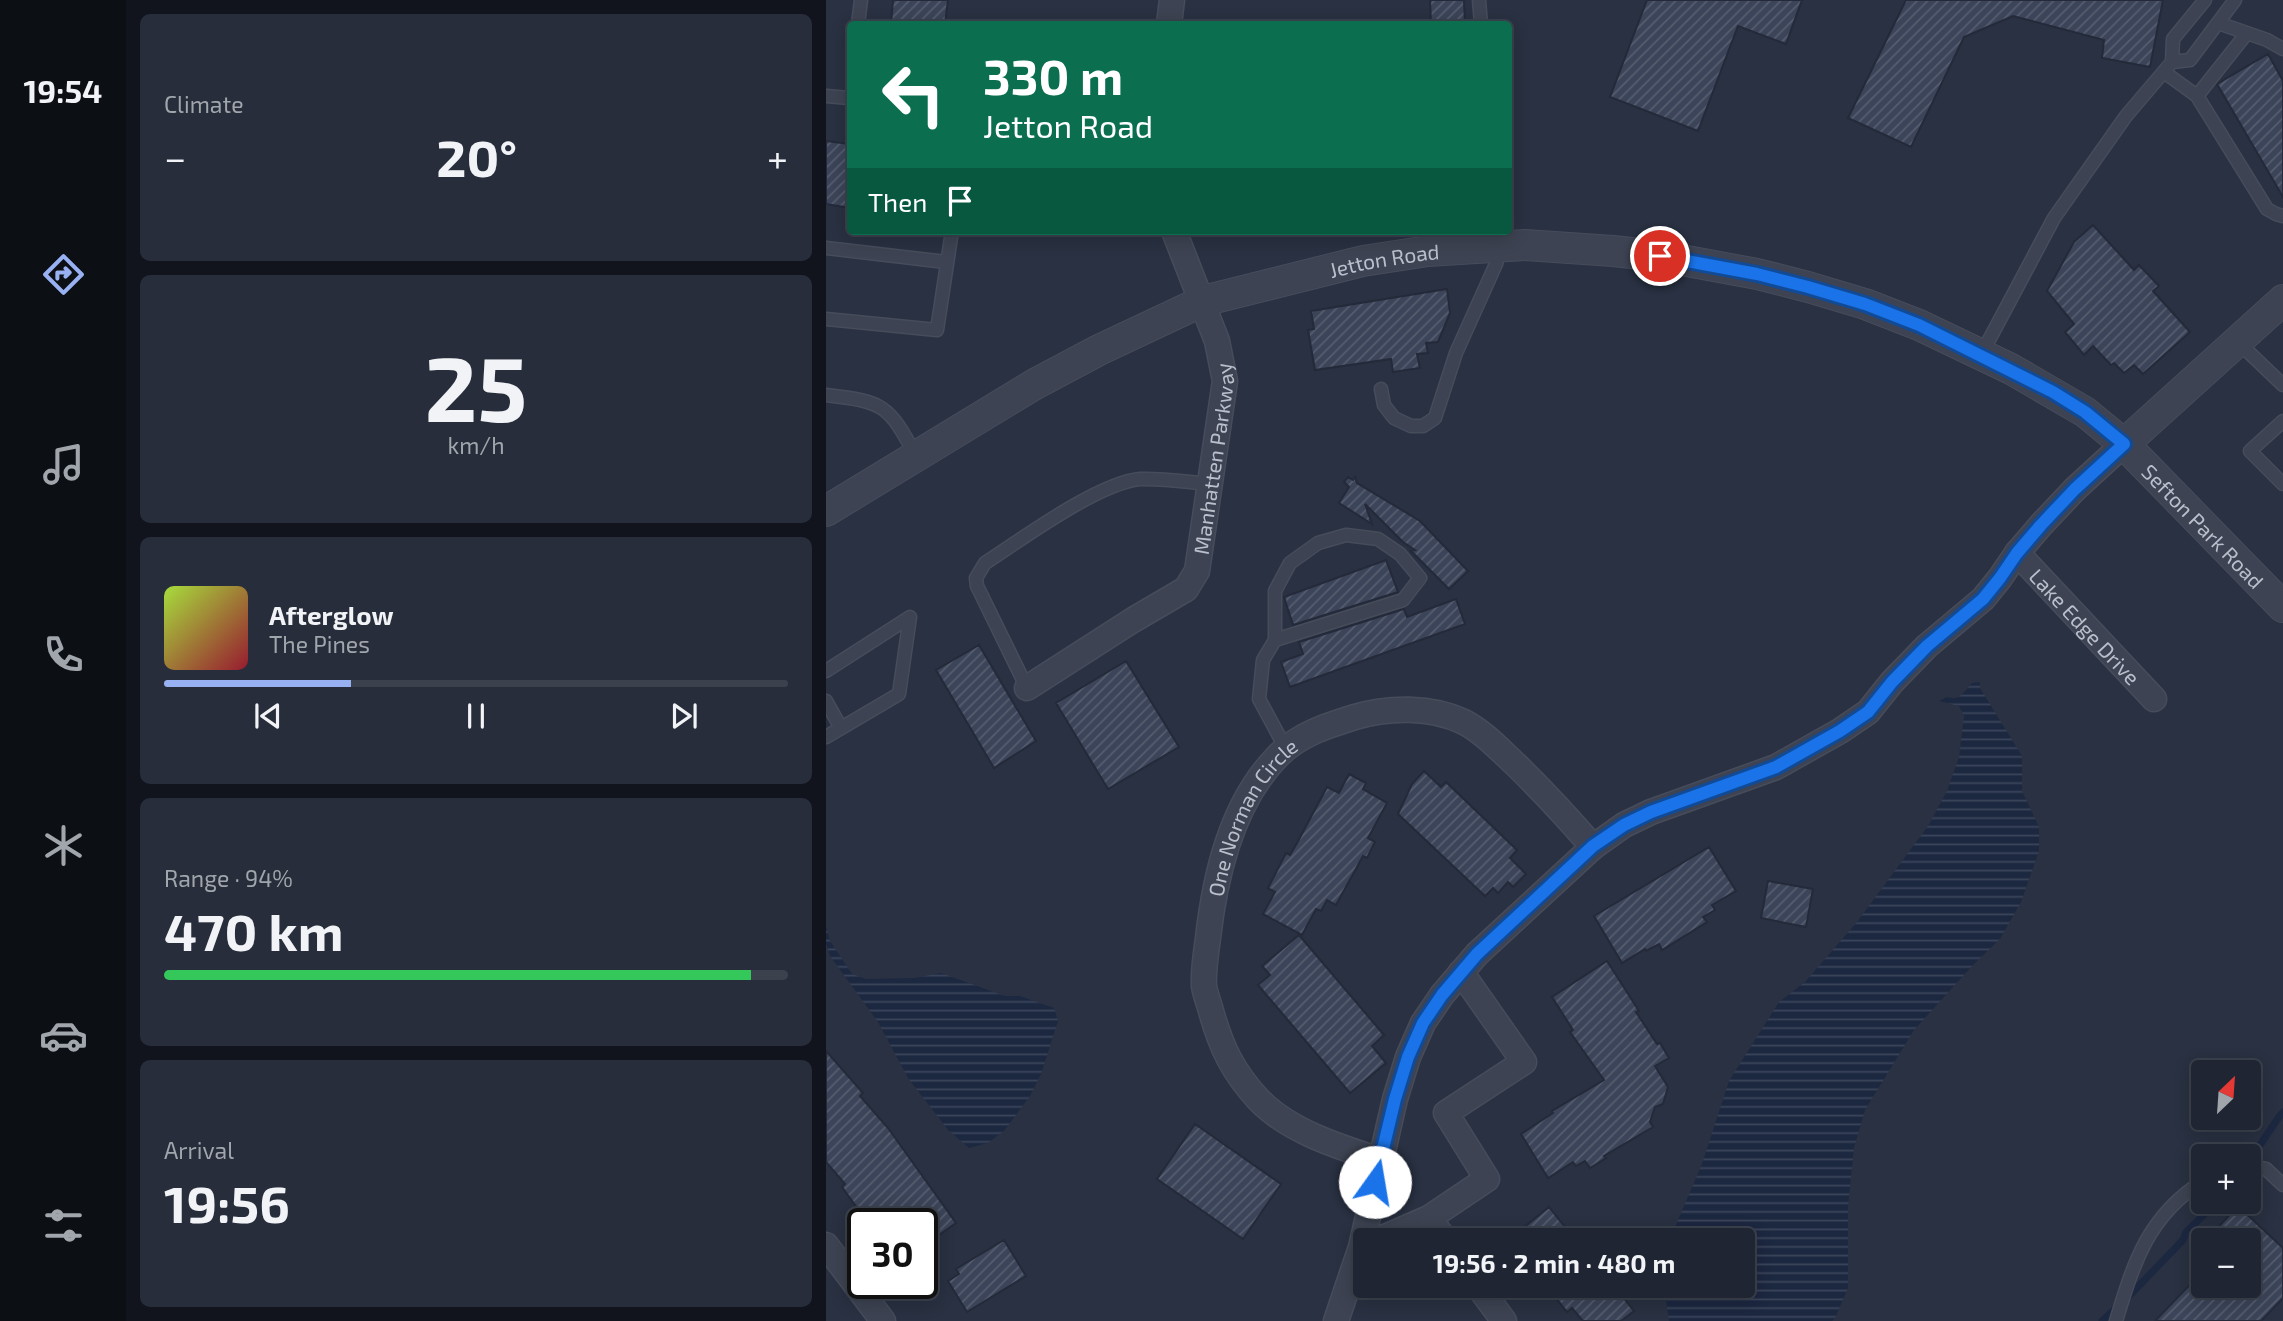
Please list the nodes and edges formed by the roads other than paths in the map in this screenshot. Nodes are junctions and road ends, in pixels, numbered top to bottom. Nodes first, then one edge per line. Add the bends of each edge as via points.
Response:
1 (861, 0) edge
2 (1172, 0) edge
3 (1479, 0) edge
4 (2205, 0) edge
5 (2235, 0) edge
6 (858, 21) edge
7 (1170, 21) edge
8 (1481, 21) edge
9 (2218, 23) junction
10 (2247, 33) junction
11 (2283, 49) edge
12 (2168, 67) junction
13 (847, 94) edge
14 (826, 96) edge
15 (2197, 96) junction
16 (2283, 216) edge
17 (951, 235) edge
18 (1176, 235) edge
19 (1499, 238) edge
20 (826, 248) edge
21 (946, 262) junction
22 (2283, 300) edge
23 (1203, 302) junction
24 (826, 319) edge
25 (2238, 341) junction
26 (1981, 355) junction
27 (2283, 386) edge
28 (1381, 389) dead end
29 (826, 396) edge
30 (2283, 421) edge
31 (2124, 444) junction
32 (916, 456) junction
33 (1210, 484) junction
34 (2283, 484) edge
35 (826, 511) edge
36 (2017, 553) junction
37 (2283, 607) edge
38 (1276, 640) junction
39 (826, 671) edge
40 (1027, 688) joint
41 (2154, 699) dead end
42 (826, 701) edge
43 (841, 728) junction
44 (826, 737) edge
45 (1286, 749) junction
46 (1593, 846) junction
47 (1461, 972) junction
48 (1380, 1160) junction
49 (2261, 1168) edge
50 (2283, 1185) edge
51 (2191, 1189) edge
52 (1429, 1219) junction
53 (1370, 1228) edge
54 (1408, 1228) edge
55 (1436, 1228) edge
56 (826, 1245) edge
57 (1353, 1279) edge
58 (1487, 1298) edge
59 (883, 1321) edge
60 (1336, 1321) edge
61 (1504, 1321) edge
62 (2116, 1321) edge

1 - 6 lane
2 - 7 street
3 - 8 lane
4 - 12 lane via 2173,39
5 - 9 lane
9 - 10 lane
9 - 12 lane via 2190,60
10 - 11 lane
10 - 15 lane
12 - 15 lane
12 - 26 lane via 2126,116 2053,218
13 - 14 lane
15 - 16 lane via 2267,209
17 - 21 lane
18 - 23 street, Manhatten Parkway
19 - 23 street, Jetton Road via 1363,261
19 - 26 street, Jetton Road via 1525,245 1648,254 1757,274 1865,304
19 - 28 lane via 1489,284 1456,353 1435,418 1423,426 1394,418 1384,405
20 - 21 lane
21 - 24 lane via 937,330
22 - 25 street
23 - 32 street, Jetton Road via 1035,384
23 - 33 street, Manhatten Parkway via 1225,381
25 - 27 lane
25 - 31 street
26 - 31 street, Jetton Road via 2053,392
29 - 32 lane via 865,400 884,408 899,424
30 - 34 lane via 2250,452
31 - 36 street
31 - 37 street, Sefton Park Road
32 - 35 street, Jetton Road
33 - 40 street, Manhatten Parkway via 1197,571 1186,589
33 - 40 lane via 1142,479 1120,483 980,568 976,578 981,594
36 - 41 street, Lake Edge Drive
36 - 46 street via 1983,599 1927,646 1868,712 1776,767 1651,812
38 - 38 lane via 1403,600 1420,578 1400,554 1378,539 1346,536 1318,543 1290,563 1275,591
38 - 45 lane via 1263,660 1259,699
39 - 43 lane via 911,617 899,694
42 - 43 lane
43 - 44 lane
45 - 46 street, One Norman Circle via 1326,726 1368,713 1433,712 1463,722 1489,739
45 - 48 street, One Norman Circle via 1256,782 1229,842 1210,915 1204,986 1221,1045 1260,1101 1301,1130
46 - 47 street
47 - 48 street via 1423,1023 1413,1046
47 - 52 street via 1524,1062 1446,1113 1487,1179
48 - 53 street
49 - 50 lane
51 - 62 lane via 2152,1227 2132,1269
52 - 54 street
52 - 55 street
56 - 59 street
57 - 60 street
58 - 61 street

